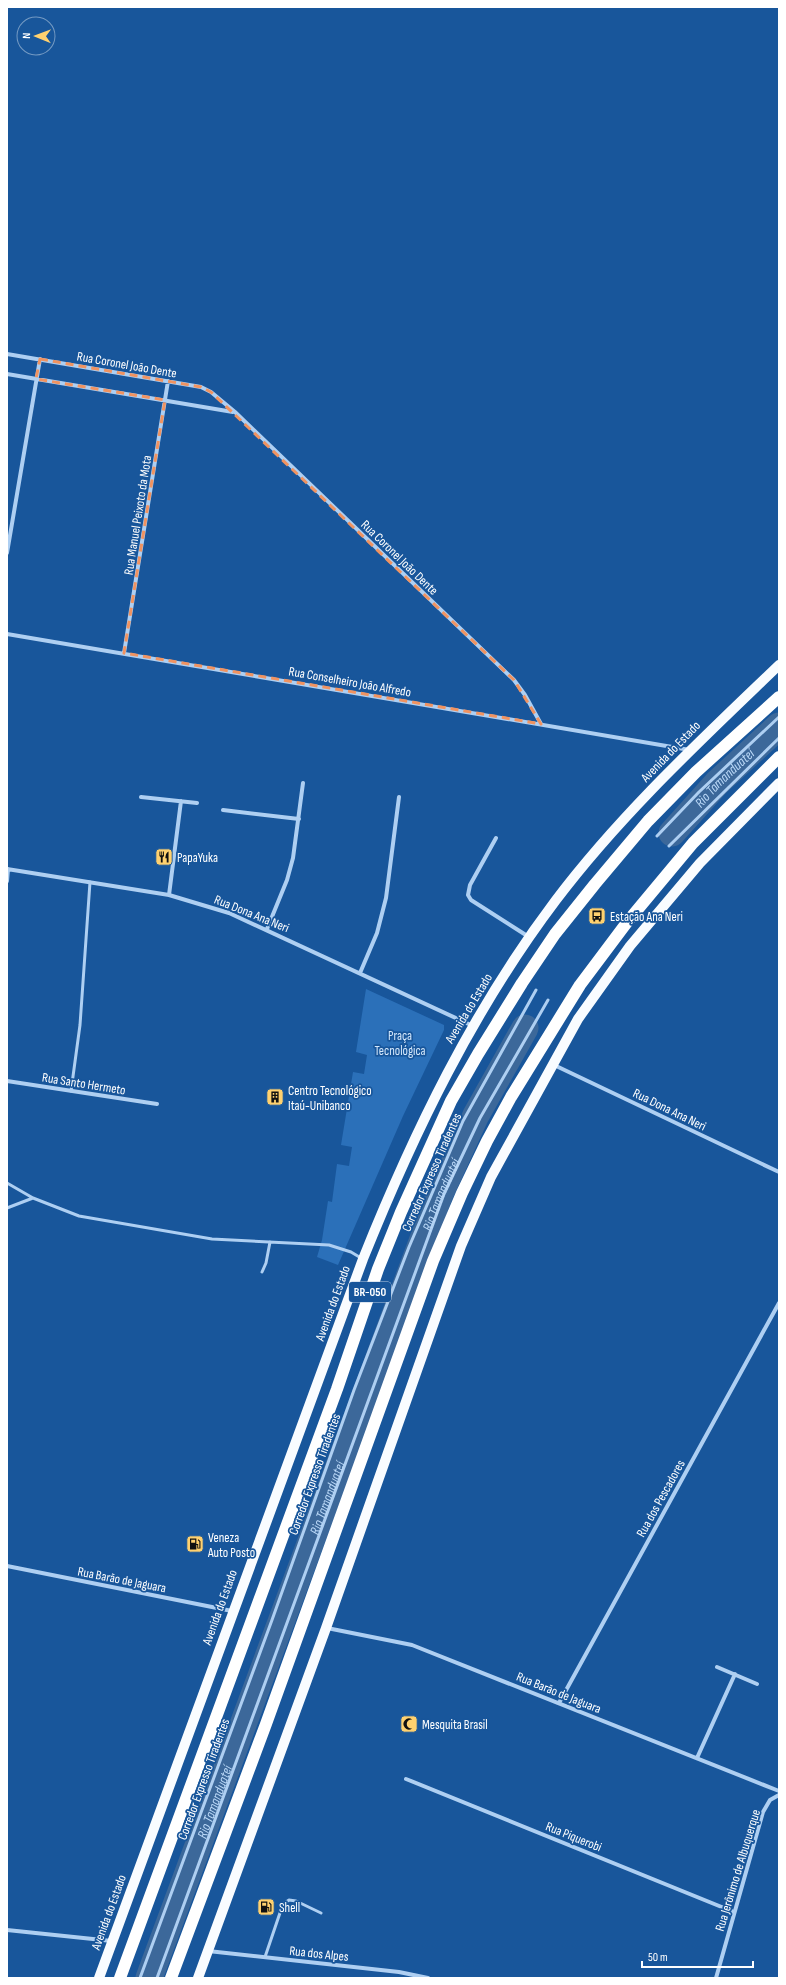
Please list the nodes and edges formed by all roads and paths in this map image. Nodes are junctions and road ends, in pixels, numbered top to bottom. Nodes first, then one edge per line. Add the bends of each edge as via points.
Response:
1 (7, 354) edge
2 (40, 359) junction
3 (7, 374) edge
4 (36, 379) junction
5 (168, 381) junction
6 (165, 400) junction
7 (235, 412) junction
8 (7, 553) edge
9 (7, 634) edge
10 (124, 653) junction
11 (779, 666) edge
12 (779, 697) edge
13 (779, 717) edge
14 (542, 724) junction
15 (779, 738) edge
16 (690, 750) junction
17 (779, 757) edge
18 (303, 783) dead end
19 (779, 783) edge
20 (141, 797) dead end
21 (399, 797) dead end
22 (181, 801) junction
23 (197, 803) dead end
24 (223, 810) dead end
25 (299, 819) junction
26 (658, 836) dead end
27 (496, 838) dead end
28 (669, 846) dead end
29 (7, 869) edge
30 (7, 881) edge
31 (90, 882) junction
32 (169, 895) junction
33 (267, 929) junction
34 (530, 937) junction
35 (360, 973) junction
36 (536, 990) dead end
37 (548, 1000) dead end
38 (473, 1026) junction
39 (553, 1064) junction
40 (7, 1081) edge
41 (71, 1092) junction
42 (157, 1104) dead end
43 (779, 1172) edge
44 (7, 1183) edge
45 (33, 1198) junction
46 (7, 1208) edge
47 (270, 1242) junction
48 (363, 1259) junction
49 (262, 1272) dead end
50 (779, 1303) edge
51 (7, 1566) edge
52 (233, 1611) junction
53 (326, 1628) junction
54 (717, 1667) dead end
55 (735, 1674) junction
56 (757, 1684) dead end
57 (559, 1703) junction
58 (697, 1758) junction
59 (406, 1779) dead end
60 (779, 1791) edge
61 (779, 1796) edge
62 (734, 1912) junction
63 (321, 1913) dead end
64 (7, 1930) edge
65 (112, 1942) junction
66 (207, 1951) junction
67 (266, 1957) junction
68 (99, 1978) edge
69 (120, 1978) edge
70 (140, 1978) edge
71 (157, 1978) edge
72 (171, 1978) edge
73 (198, 1978) edge
74 (428, 1978) edge
75 (716, 1978) edge

1 - 2 street, Rua Coronel João Dente
2 - 4 street
2 - 5 street, Rua Coronel João Dente
3 - 4 street
4 - 6 street
4 - 8 street
5 - 6 street, Rua Manuel Peixoto da Mota
5 - 7 street, Rua Coronel João Dente via 201,387 212,392
6 - 7 street
6 - 10 street, Rua Manuel Peixoto da Mota
7 - 14 street, Rua Coronel João Dente via 514,680
9 - 10 street, Rua Conselheiro João Alfredo
10 - 14 street, Rua Conselheiro João Alfredo
11 - 16 main road, Avenida do Estado
12 - 69 highway, BR-050 via 696,772 648,821 554,934 451,1101 378,1269 337,1389
13 - 26 lane via 699,792
14 - 16 street, Rua Conselheiro João Alfredo
15 - 28 lane
16 - 34 main road, Avenida do Estado via 622,822 556,900
17 - 72 highway via 693,842 628,921 580,985 487,1141 433,1261 266,1724
18 - 25 street
19 - 39 main road via 700,863 630,946 578,1020
20 - 22 street
21 - 35 street via 386,898 377,933
22 - 23 street
22 - 32 street
24 - 25 street
25 - 33 street via 287,880
27 - 34 street via 470,885 468,895 471,900
29 - 30 street
29 - 31 street, Rua Dona Ana Neri
31 - 32 street, Rua Dona Ana Neri
31 - 41 lane via 80,1025
32 - 33 street, Rua Dona Ana Neri via 229,912
33 - 35 street, Rua Dona Ana Neri
34 - 38 main road, Avenida do Estado
35 - 38 street, Rua Dona Ana Neri
36 - 70 lane, Corredor Expresso Tiradentes via 463,1120 409,1247 354,1390
37 - 71 lane, Corredor Expresso Tiradentes via 480,1118 444,1194
38 - 48 main road, Avenida do Estado via 424,1117 393,1184
39 - 43 street, Rua Dona Ana Neri
39 - 53 main road via 491,1177 461,1246
40 - 41 street, Rua Santo Hermeto
41 - 42 street, Rua Santo Hermeto
44 - 45 lane
45 - 46 lane
45 - 47 lane via 88,1218 212,1239
47 - 48 lane via 329,1245
47 - 49 lane
48 - 52 main road, Avenida do Estado
50 - 57 street, Rua dos Pescadores
51 - 52 street, Rua Barão de Jaguara
52 - 65 main road, Avenida do Estado
53 - 57 street, Rua Barão de Jaguara via 412,1645
53 - 66 main road
54 - 55 street
55 - 56 street
55 - 58 street
57 - 58 street, Rua Barão de Jaguara
58 - 60 street, Rua Barão de Jaguara
59 - 62 street, Rua Piquerobi
61 - 62 street, Rua Jerônimo de Albuquerque via 770,1800 763,1812
62 - 75 street, Rua Jerônimo de Albuquerque
63 - 67 lane via 296,1901 289,1900 283,1904
64 - 65 street
65 - 68 main road, Avenida do Estado
66 - 67 street, Rua dos Alpes
66 - 73 main road
67 - 74 street, Rua dos Alpes via 399,1972

